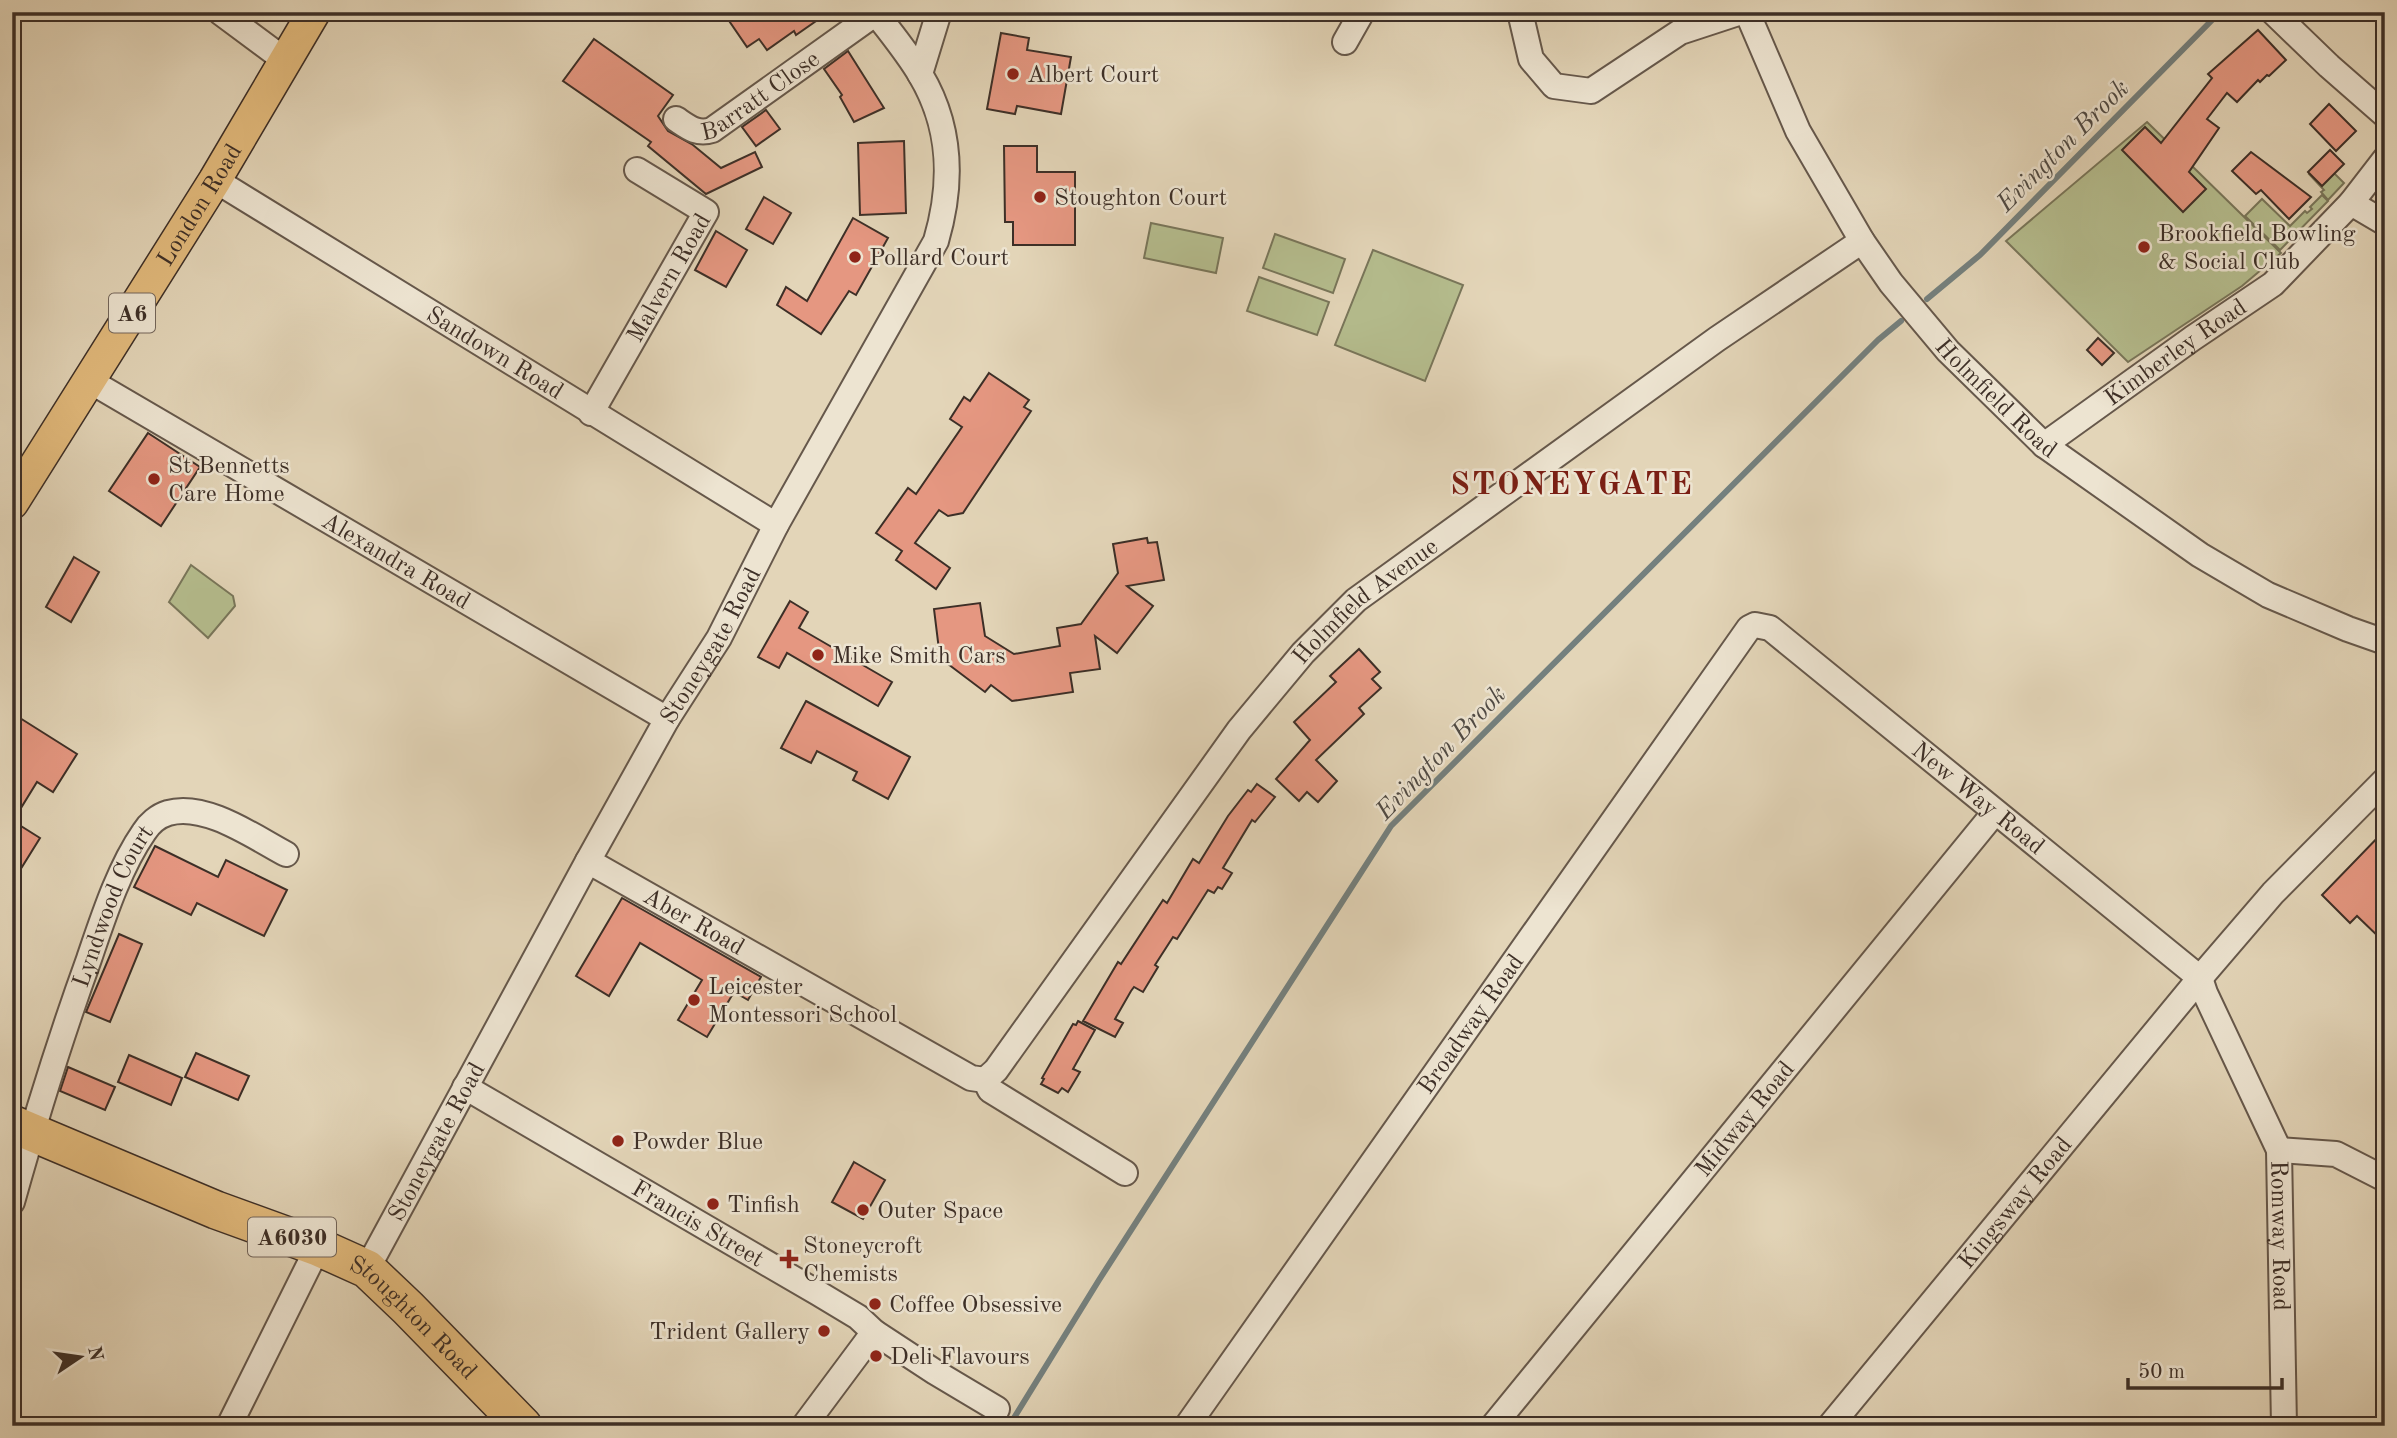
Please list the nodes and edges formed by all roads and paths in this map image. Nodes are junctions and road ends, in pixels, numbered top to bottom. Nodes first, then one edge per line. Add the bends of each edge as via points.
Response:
1 (220, 12) edge
2 (314, 12) edge
3 (939, 12) edge
4 (1362, 12) edge
5 (1520, 12) edge
6 (1741, 12) edge
7 (1746, 12) edge
8 (2273, 12) edge
9 (875, 13) edge
10 (1345, 43) dead end
11 (286, 61) junction
12 (920, 74) junction
13 (2385, 115) edge
14 (676, 119) dead end
15 (2385, 159) edge
16 (637, 170) dead end
17 (215, 180) junction
18 (2351, 203) junction
19 (2385, 223) edge
20 (1863, 241) junction
21 (90, 381) junction
22 (592, 413) junction
23 (2044, 445) junction
24 (12, 503) edge
25 (776, 525) junction
26 (1755, 625) joint
27 (2385, 642) edge
28 (667, 719) junction
29 (2385, 780) edge
30 (1995, 813) junction
31 (286, 854) dead end
32 (588, 861) junction
33 (2200, 978) junction
34 (985, 1080) junction
35 (465, 1087) junction
36 (22, 1128) edge
37 (2279, 1150) junction
38 (1125, 1173) dead end
39 (2385, 1179) edge
40 (12, 1202) edge
41 (318, 1247) junction
42 (367, 1269) junction
43 (874, 1332) junction
44 (997, 1409) dead end
45 (229, 1426) edge
46 (523, 1426) edge
47 (804, 1426) edge
48 (1187, 1426) edge
49 (1493, 1426) edge
50 (1830, 1426) edge
51 (2284, 1426) edge

1 - 11 street
2 - 11 main road, London Road / A6
3 - 12 street
4 - 10 street
5 - 6 street via 1531,59 1555,86 1591,91 1681,32
7 - 20 street, Holmfield Road via 1798,131
8 - 13 street
9 - 12 street, Stoneygate Road
9 - 14 street, Barratt Close via 712,130 694,131
11 - 17 main road, London Road / A6
12 - 25 street, Stoneygate Road via 937,111 947,155 948,189 936,241
15 - 18 street, Kimberley Road
16 - 22 street, Malvern Road via 706,212
17 - 21 main road, London Road / A6
17 - 22 street, Sandown Road
18 - 19 street
18 - 23 street, Kimberley Road via 2273,284
20 - 23 street, Holmfield Road via 1891,283 1948,351
20 - 34 street, Holmfield Avenue via 1717,339 1356,600 1303,653 1239,730
21 - 24 main road, London Road / A6
21 - 28 street, Alexandra Road
22 - 25 street, Sandown Road
23 - 27 street, Holmfield Road via 2200,555 2268,594
25 - 28 street, Stoneygate Road via 719,638
26 - 30 street, New Way Road via 1770,628
26 - 48 street, Broadway Road via 1743,633
28 - 32 street, Stoneygate Road
29 - 33 street, Kingsway Road via 2273,893
30 - 33 street, New Way Road
30 - 49 street, Midway Road
31 - 36 street, Lyndwood Court via 197,811 168,813 156,819 144,832 111,896 61,1038
32 - 34 street, Aber Road via 971,1078
32 - 35 street, Stoneygate Road
33 - 37 street, Romway Road
33 - 50 street, Kingsway Road
34 - 38 street, Aber Road via 990,1090
35 - 42 street, Stoneygate Road
35 - 43 street, Francis Street via 828,1299
36 - 40 street, Lyndwood Court
36 - 41 highway, Stoughton Road / A6030 via 216,1210
37 - 39 street via 2336,1154
37 - 51 street, Romway Road
41 - 42 highway, Stoughton Road / A6030
41 - 45 street
42 - 46 highway, Stoughton Road / A6030
43 - 44 street, Francis Street
43 - 47 street

